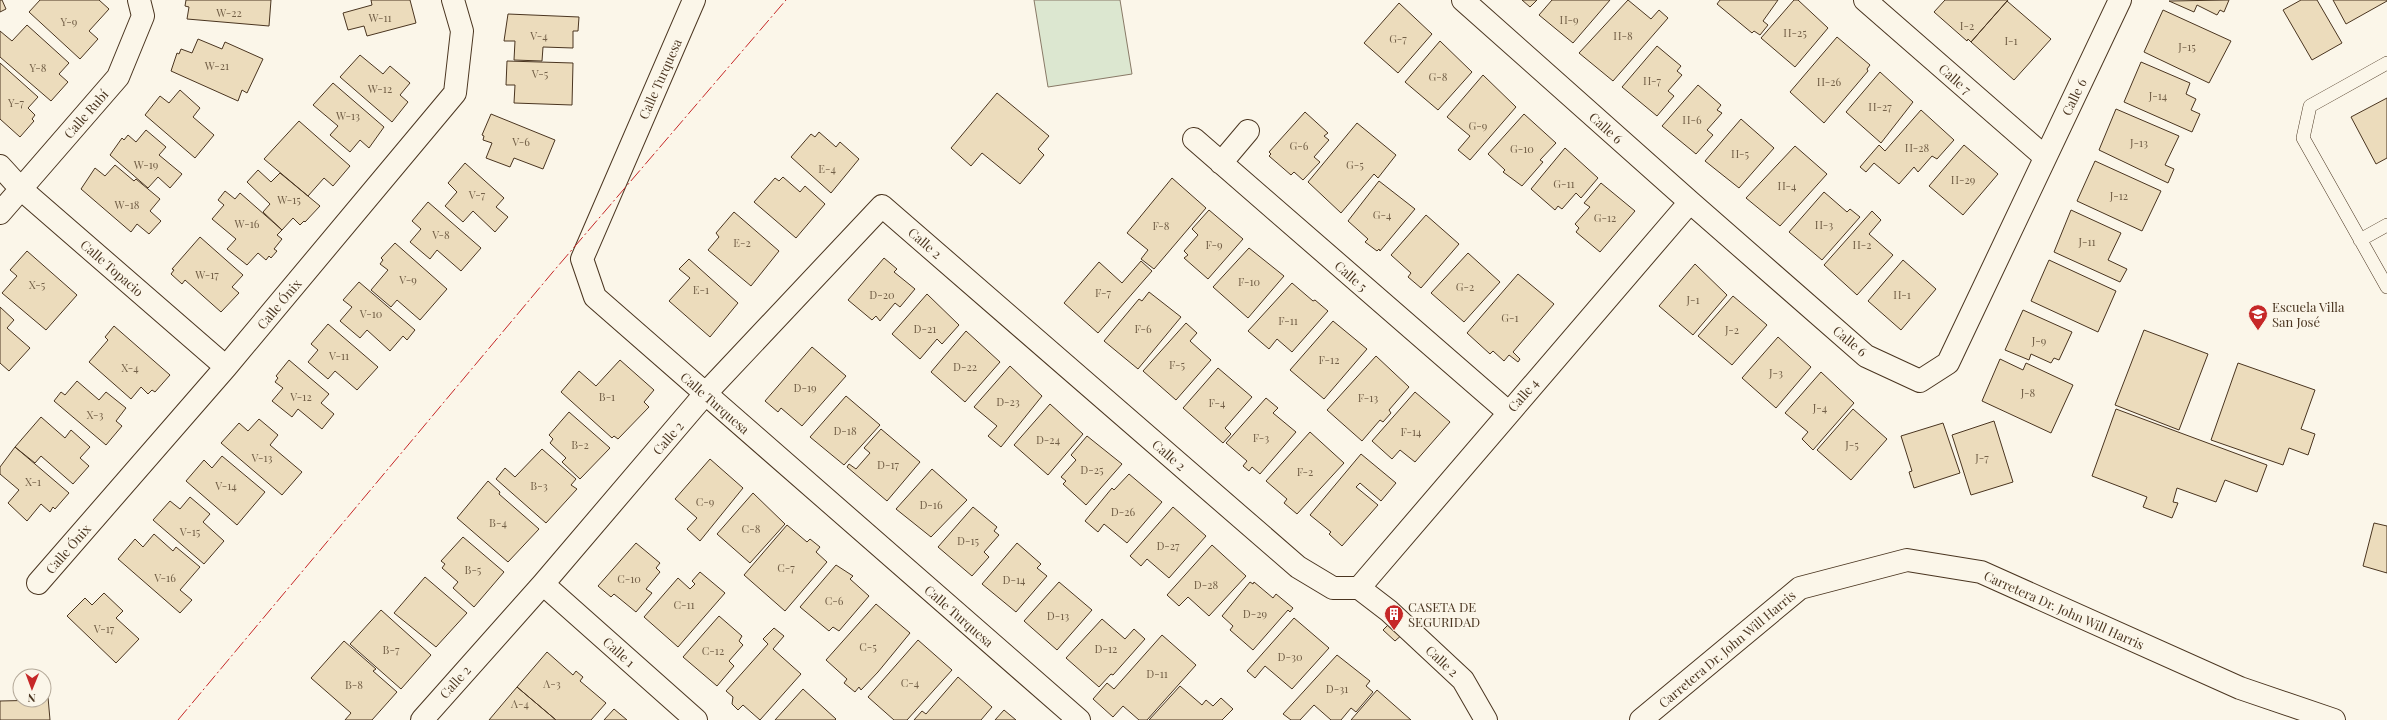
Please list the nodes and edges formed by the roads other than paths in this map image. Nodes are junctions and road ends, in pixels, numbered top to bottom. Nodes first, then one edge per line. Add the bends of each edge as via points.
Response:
1 (139, 0) edge
2 (453, 0) edge
3 (694, 0) edge
4 (1463, 0) edge
5 (1865, 0) edge
6 (2120, 0) edge
7 (2387, 63) edge
8 (1248, 132) dead end
9 (1194, 139) dead end
10 (2045, 157) junction
11 (1220, 163) junction
12 (0, 166) edge
13 (21, 189) junction
14 (1690, 202) junction
15 (0, 213) edge
16 (2387, 225) edge
17 (2360, 240) junction
18 (2387, 287) edge
19 (226, 367) junction
20 (705, 394) junction
21 (1508, 412) junction
22 (38, 583) dead end
23 (543, 584) junction
24 (1359, 588) junction
25 (422, 720) edge
26 (696, 720) edge
27 (1079, 720) edge
28 (1486, 720) edge
29 (1641, 720) edge
30 (2334, 720) edge

1 - 13 street, Calle Rubí via 143,16 118,77
2 - 19 street, Calle Ónix via 462,30 455,93
3 - 20 street, Calle Turquesa via 582,259 595,297
4 - 14 street, Calle 6
5 - 10 street, Calle 7
6 - 10 street, Calle 6
7 - 17 lane via 2310,106 2304,138
8 - 11 street
9 - 11 street, Calle 5
10 - 14 street, Calle 6 via 1948,363 1920,380 1866,356
11 - 21 street, Calle 5
12 - 13 street, Calle Topacio
13 - 15 street, Calle Rubí
13 - 19 street, Calle Topacio
14 - 21 street, Calle 4
16 - 17 lane
17 - 18 lane
19 - 22 street, Calle Ónix
20 - 23 street, Calle 2
20 - 24 street, Calle 2 via 882,206 1298,567 1333,588
20 - 27 street, Calle Turquesa
21 - 24 street, Calle 4
23 - 25 street, Calle 2
23 - 26 street, Calle 1
24 - 28 street, Calle 2 via 1389,611 1463,680
29 - 30 street, Carretera Dr. John Will Harris via 1800,588 1907,560 1981,572 2240,688

